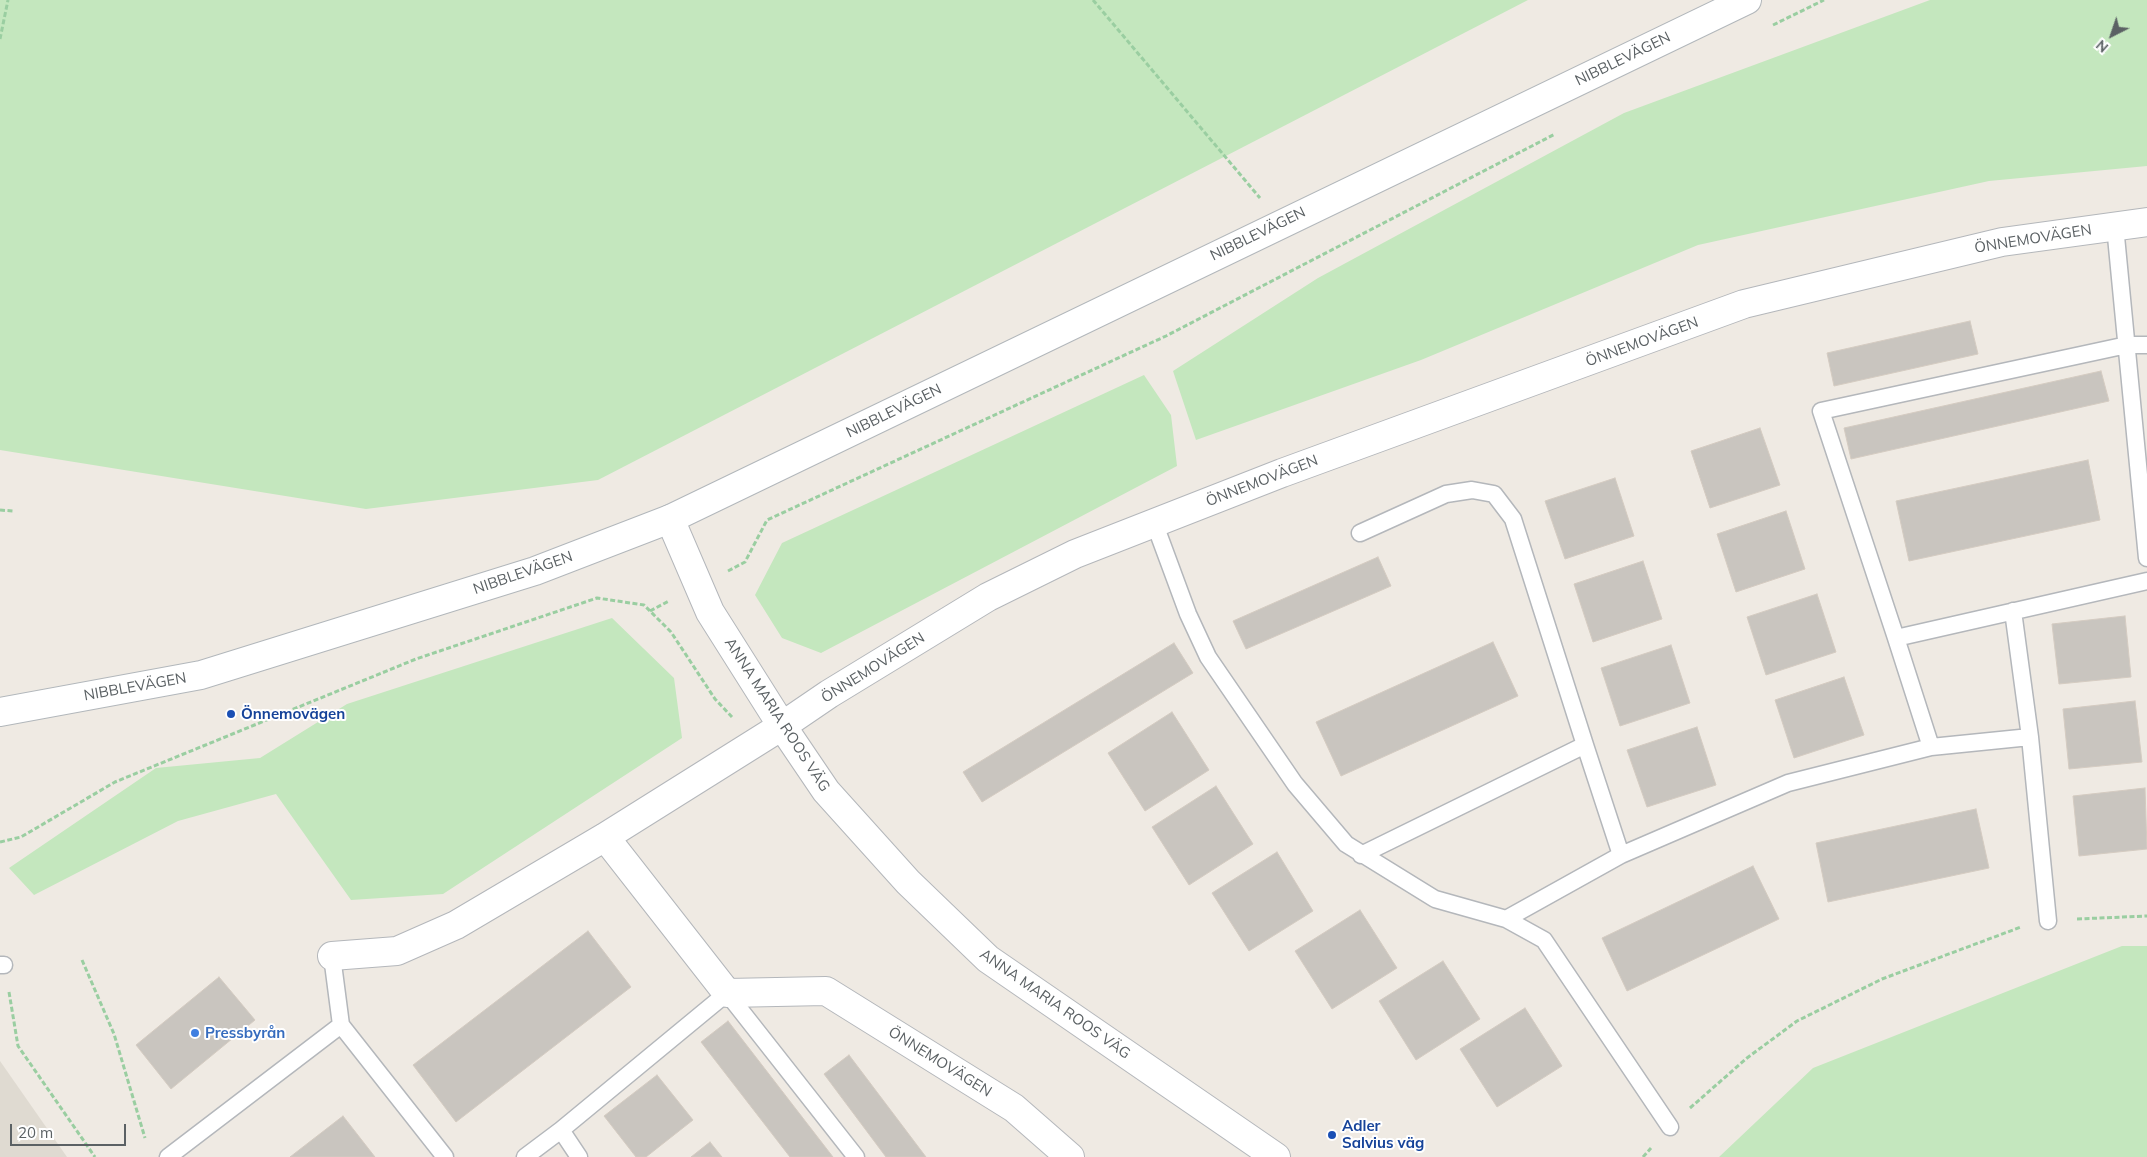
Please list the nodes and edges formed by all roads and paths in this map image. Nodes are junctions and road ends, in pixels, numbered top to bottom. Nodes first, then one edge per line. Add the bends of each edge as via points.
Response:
1 (8, 0) edge
2 (1092, 0) edge
3 (1747, 0) edge
4 (1824, 0) edge
5 (1770, 26) dead end
6 (0, 39) edge
7 (1559, 132) dead end
8 (2147, 222) edge
9 (1281, 223) junction
10 (2115, 226) junction
11 (2127, 345) junction
12 (2147, 345) edge
13 (0, 510) edge
14 (13, 511) dead end
15 (670, 519) junction
16 (1154, 522) junction
17 (1360, 533) dead end
18 (2147, 558) edge
19 (744, 562) dead end
20 (2147, 581) edge
21 (2013, 610) junction
22 (1896, 638) junction
23 (0, 712) edge
24 (782, 726) junction
25 (2030, 737) junction
26 (754, 742) junction
27 (1586, 745) junction
28 (1931, 747) junction
29 (605, 837) junction
30 (0, 842) edge
31 (1361, 855) junction
32 (1621, 855) junction
33 (2147, 916) edge
34 (1506, 919) junction
35 (2048, 921) junction
36 (332, 956) joint
37 (82, 960) dead end
38 (2, 965) edge
39 (727, 993) junction
40 (341, 1024) junction
41 (1670, 1127) junction
42 (561, 1130) junction
43 (146, 1142) dead end
44 (95, 1157) edge
45 (168, 1157) edge
46 (445, 1157) edge
47 (525, 1157) edge
48 (579, 1157) edge
49 (856, 1157) edge
50 (1070, 1157) edge
51 (1276, 1157) edge
52 (1643, 1157) edge

1 - 6 path
2 - 9 path
3 - 9 street, NIBBLEVÄGEN
4 - 5 path
7 - 19 path via 1166,336 768,520
8 - 10 street, ÖNNEMOVÄGEN
9 - 15 street, NIBBLEVÄGEN
10 - 11 lane
10 - 16 street, ÖNNEMOVÄGEN via 2002,242 1744,304
11 - 12 lane
11 - 18 lane
11 - 22 lane via 1821,410
13 - 14 path
15 - 23 street, NIBBLEVÄGEN via 535,571 201,676
15 - 24 street, ANNA MARIA ROOS VÄG via 710,612
16 - 24 street, ÖNNEMOVÄGEN via 1075,554 988,597
16 - 31 lane via 1188,614 1208,657 1295,784 1346,844
17 - 27 lane via 1446,494 1472,490 1494,494 1513,519
20 - 21 lane
21 - 22 lane
21 - 25 lane
22 - 28 lane
24 - 26 street, ÖNNEMOVÄGEN
24 - 51 street, ANNA MARIA ROOS VÄG via 826,791 908,882 988,959
25 - 28 lane
25 - 35 lane
26 - 29 street, ÖNNEMOVÄGEN
26 - 30 path via 715,699 671,632 644,605 597,598 388,670 115,782 21,837
27 - 31 lane
27 - 32 lane
28 - 32 lane via 1788,783
29 - 36 street, ÖNNEMOVÄGEN via 456,924 414,943 397,950
29 - 39 street
31 - 34 lane via 1435,899
32 - 34 lane
33 - 35 path
34 - 41 lane via 1544,940
35 - 41 path via 2029,924 1882,979 1797,1021 1747,1058
36 - 40 lane
37 - 43 path via 114,1034
38 - 44 path via 18,1046
39 - 42 lane
39 - 49 lane
39 - 50 street, ÖNNEMOVÄGEN via 826,991 1014,1108
40 - 45 lane
40 - 46 lane
41 - 52 path
42 - 47 lane
42 - 48 lane

